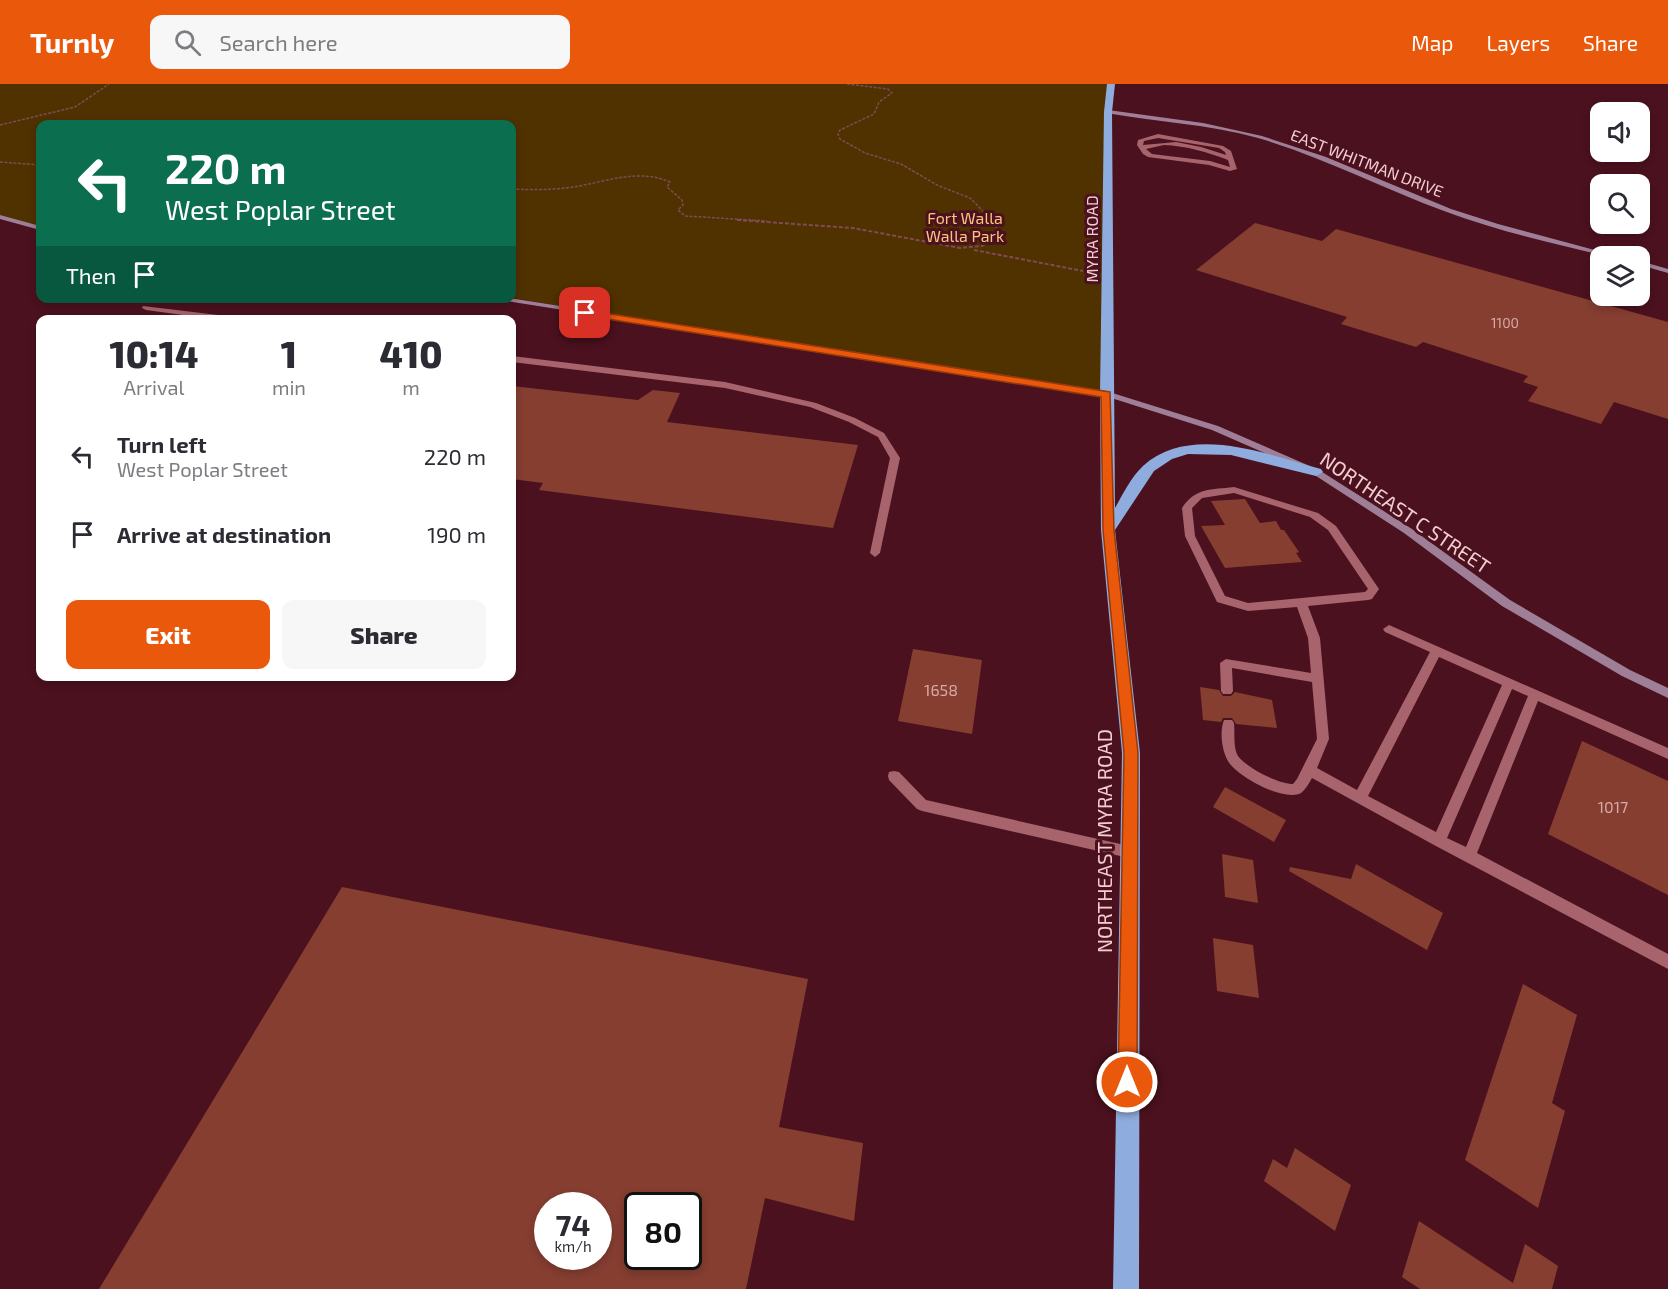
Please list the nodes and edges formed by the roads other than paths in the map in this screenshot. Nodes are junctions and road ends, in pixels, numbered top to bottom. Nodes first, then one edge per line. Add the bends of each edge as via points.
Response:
1 (1111, 84) edge
2 (1108, 112) junction
3 (1232, 169) joint
4 (0, 218) edge
5 (36, 227) edge
6 (1590, 250) edge
7 (1650, 266) edge
8 (1668, 271) edge
9 (516, 302) edge
10 (146, 308) dead end
11 (203, 315) edge
12 (516, 359) edge
13 (1106, 394) junction
14 (1317, 472) junction
15 (1108, 530) junction
16 (875, 553) dead end
17 (1301, 603) junction
18 (1389, 629) dead end
19 (1437, 650) junction
20 (1318, 679) junction
21 (1509, 683) junction
22 (1227, 691) dead end
23 (1668, 693) edge
24 (1535, 694) junction
25 (1228, 723) dead end
26 (1668, 754) edge
27 (1310, 770) junction
28 (894, 776) dead end
29 (1360, 798) junction
30 (1439, 840) junction
31 (1129, 852) junction
32 (1469, 856) junction
33 (1668, 962) edge
34 (1126, 1289) edge

1 - 2 highway, MYRA ROAD
2 - 6 main road, EAST WHITMAN DRIVE via 1261,137 1334,162 1427,202 1497,226
2 - 13 highway, MYRA ROAD
3 - 3 lane via 1228,151 1221,147 1171,137 1143,138 1140,145 1150,156
4 - 5 main road
7 - 8 main road
9 - 13 main road, NORTHEAST C STREET
10 - 11 lane
12 - 16 lane via 725,385 813,405 880,435 895,458
13 - 14 main road, NORTHEAST C STREET via 1215,428
13 - 15 highway, NORTHEAST MYRA ROAD
14 - 15 highway via 1205,448 1170,455 1148,469
14 - 23 main road, NORTHEAST C STREET via 1408,531 1506,603
15 - 31 highway, NORTHEAST MYRA ROAD via 1131,753
17 - 17 lane via 1368,596 1374,589 1332,528 1314,515 1234,490 1199,495 1191,501 1187,508 1190,536 1221,599 1248,607
17 - 20 lane via 1314,638
18 - 19 lane
19 - 21 lane
19 - 29 lane
20 - 22 lane via 1226,663
20 - 27 lane via 1323,739
21 - 24 lane
21 - 30 lane
24 - 26 lane
24 - 32 lane
25 - 27 lane via 1234,760 1277,788 1297,789
27 - 29 lane
28 - 31 lane via 922,805
29 - 30 lane
30 - 32 lane
31 - 34 highway, NORTHEAST MYRA ROAD
32 - 33 lane

